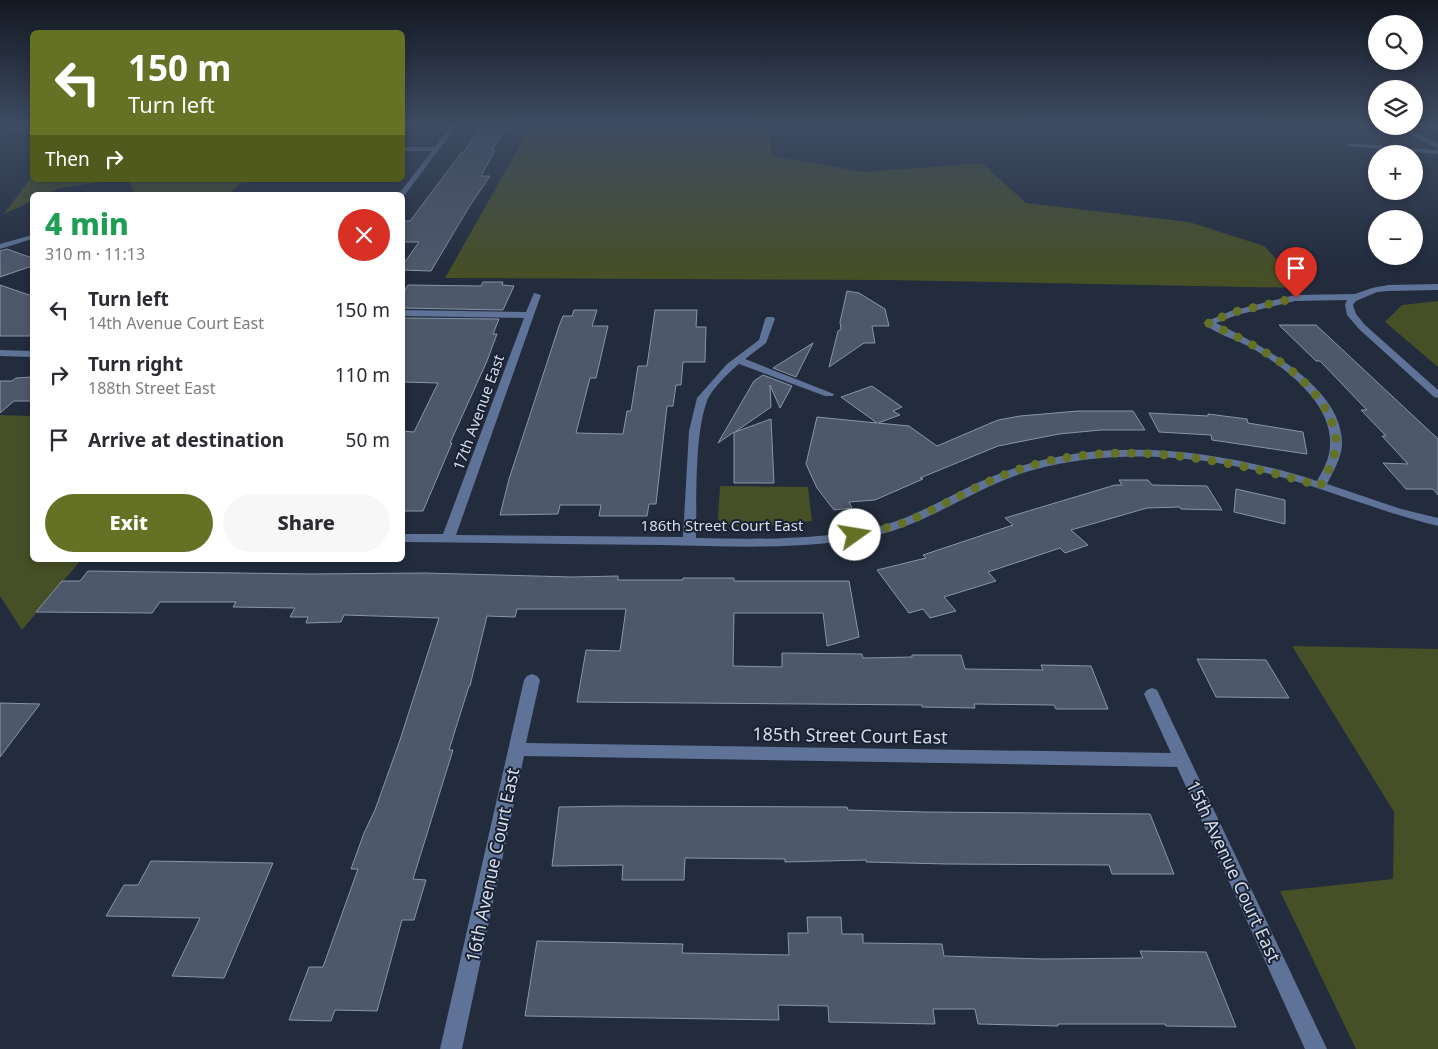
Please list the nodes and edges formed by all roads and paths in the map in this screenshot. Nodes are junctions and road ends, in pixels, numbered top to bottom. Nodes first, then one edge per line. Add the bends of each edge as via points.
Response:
1 (419, 173) edge
2 (404, 192) edge
3 (30, 238) edge
4 (0, 247) edge
5 (1438, 287) edge
6 (537, 295) dead end
7 (1356, 296) junction
8 (405, 313) edge
9 (530, 314) junction
10 (770, 319) dead end
11 (0, 353) edge
12 (30, 354) edge
13 (739, 360) junction
14 (829, 394) dead end
15 (1438, 395) edge
16 (1320, 486) junction
17 (1438, 522) edge
18 (405, 538) edge
19 (448, 539) junction
20 (689, 542) junction
21 (532, 680) dead end
22 (1152, 694) dead end
23 (517, 749) junction
24 (1183, 760) junction
25 (452, 1049) edge
26 (1316, 1049) edge

1 - 2 street
3 - 4 street
5 - 7 street via 1388,288
6 - 9 street, 17th Avenue East
7 - 15 street via 1349,305 1352,315
7 - 16 street via 1296,298 1234,312 1208,323 1268,353 1292,369 1317,395 1332,420 1336,447
8 - 9 street
9 - 19 street, 17th Avenue East
10 - 13 street via 763,341
11 - 12 street
13 - 14 street
13 - 20 street via 702,398 697,414
16 - 17 street, 186th Street Court East
16 - 20 street, 186th Street Court East via 1274,472 1222,462 1145,454 1093,455 1034,464 987,482 904,522 855,535 819,540
18 - 19 street, 186th Street Court East
19 - 20 street, 186th Street Court East
21 - 23 street, 16th Avenue Court East
22 - 24 street, 15th Avenue Court East
23 - 24 street, 185th Street Court East
23 - 25 street, 16th Avenue Court East
24 - 26 street, 15th Avenue Court East

